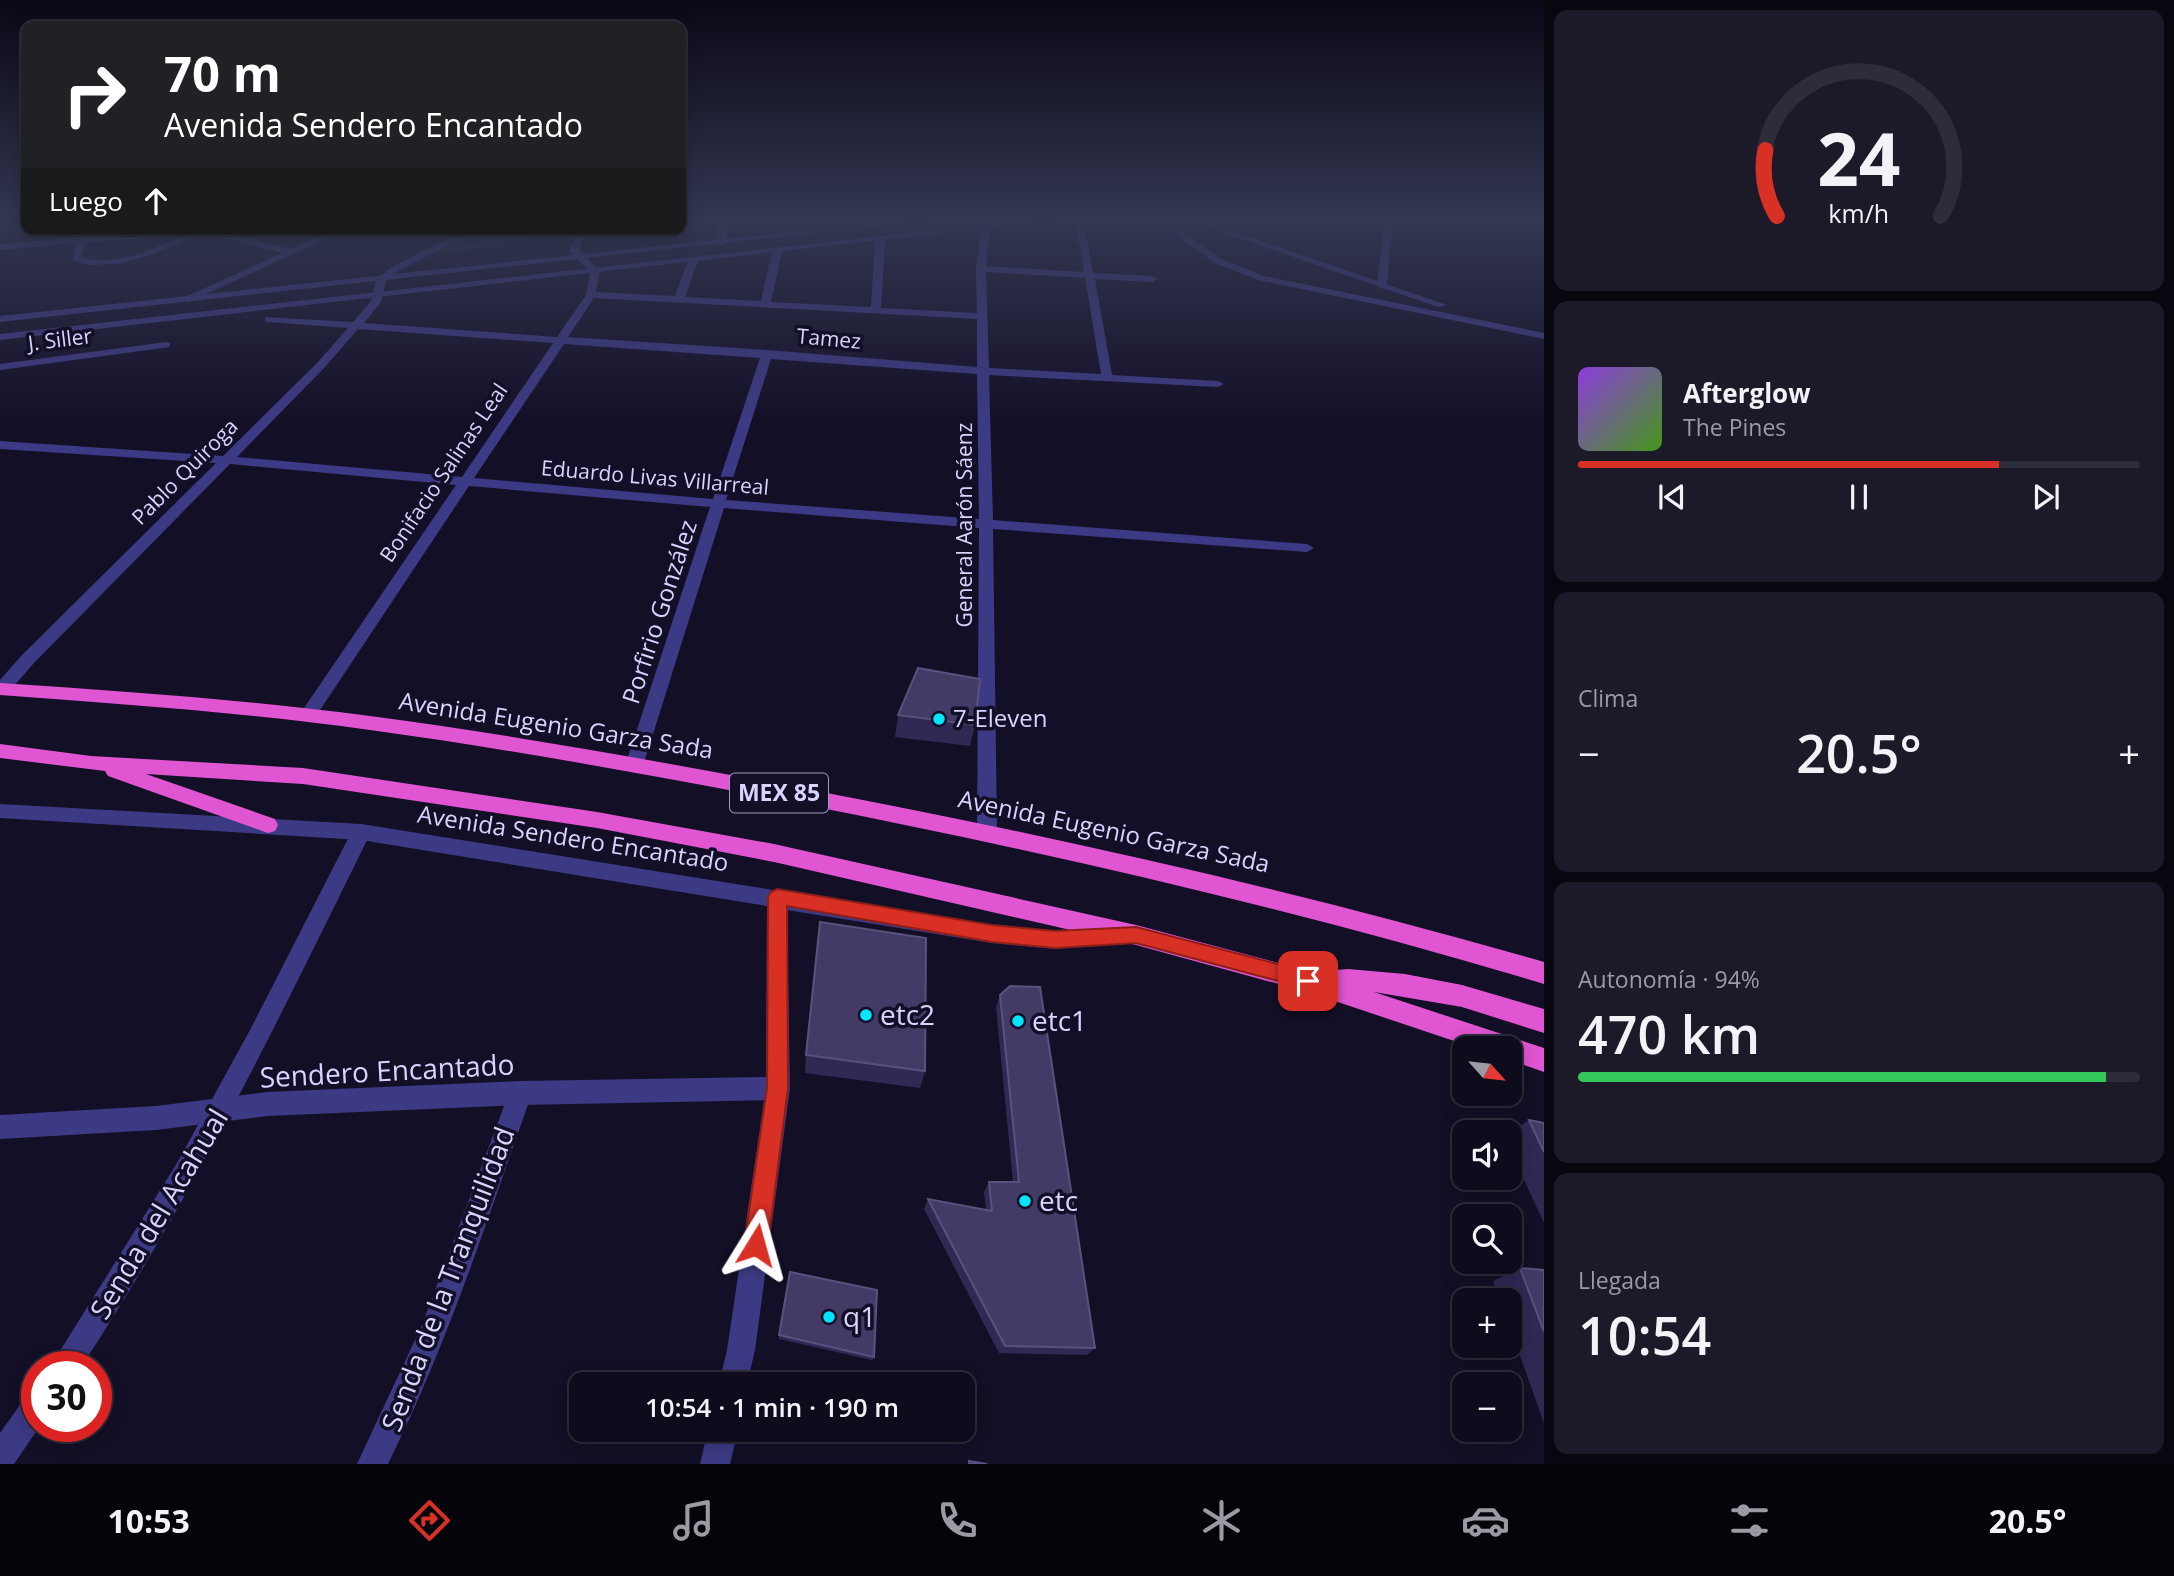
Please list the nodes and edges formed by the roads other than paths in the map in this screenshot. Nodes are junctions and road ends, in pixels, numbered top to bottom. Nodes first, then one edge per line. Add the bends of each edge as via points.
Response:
1 (217, 286) edge
2 (307, 286) edge
3 (380, 286) edge
4 (457, 286) edge
5 (592, 286) edge
6 (684, 286) edge
7 (770, 286) edge
8 (877, 286) edge
9 (981, 286) edge
10 (1090, 286) edge
11 (1298, 286) edge
12 (1381, 286) edge
13 (1383, 286) edge
14 (379, 295) junction
15 (591, 295) junction
16 (1342, 296) junction
17 (189, 299) junction
18 (679, 299) junction
19 (766, 303) junction
20 (876, 311) junction
21 (981, 316) junction
22 (0, 319) edge
23 (269, 319) dead end
24 (355, 326) junction
25 (1544, 328) edge
26 (1544, 335) edge
27 (1, 338) edge
28 (559, 340) junction
29 (166, 345) dead end
30 (767, 353) junction
31 (0, 367) edge
32 (984, 371) junction
33 (1107, 378) junction
34 (1218, 384) dead end
35 (0, 445) edge
36 (226, 460) junction
37 (461, 483) junction
38 (719, 504) junction
39 (986, 523) junction
40 (1307, 548) dead end
41 (1, 689) edge
42 (307, 715) junction
43 (0, 751) edge
44 (91, 763) junction
45 (634, 766) junction
46 (0, 811) edge
47 (268, 825) junction
48 (987, 831) junction
49 (361, 832) junction
50 (777, 897) junction
51 (1136, 935) junction
52 (1544, 973) edge
53 (1308, 981) junction
54 (1544, 1021) edge
55 (1474, 1036) edge
56 (1522, 1052) edge
57 (1544, 1060) edge
58 (778, 1088) junction
59 (520, 1093) junction
60 (221, 1112) junction
61 (0, 1127) edge
62 (75, 1351) edge
63 (736, 1372) edge
64 (21, 1428) edge
65 (720, 1442) edge
66 (0, 1459) edge
67 (372, 1464) edge
68 (715, 1464) edge

1 - 17 street
2 - 17 street
3 - 14 street, Pablo Quiroga
4 - 14 street
5 - 15 street, Bonifacio Salinas Leal
6 - 18 street
7 - 19 street
8 - 20 street
9 - 21 street, General Aarón Sáenz
10 - 33 street
11 - 16 street
12 - 16 street
13 - 25 street via 1443,306
14 - 24 street, Pablo Quiroga
14 - 27 street
15 - 18 street
15 - 28 street, Bonifacio Salinas Leal
16 - 26 street
17 - 22 street
18 - 19 street
19 - 20 street
20 - 21 street
21 - 32 street, General Aarón Sáenz
23 - 24 street, Tamez
24 - 28 street, Tamez
24 - 36 street, Pablo Quiroga
28 - 30 street, Tamez
28 - 37 street, Bonifacio Salinas Leal
29 - 31 street, J. Siller
30 - 32 street, Tamez
30 - 38 street, Porfirio González
32 - 33 street, Tamez
32 - 39 street, General Aarón Sáenz
33 - 34 street, Tamez
35 - 36 street, Eduardo Livas Villarreal
36 - 37 street, Eduardo Livas Villarreal
36 - 41 street, Pablo Quiroga
37 - 38 street, Eduardo Livas Villarreal
37 - 42 street, Bonifacio Salinas Leal
38 - 39 street, Eduardo Livas Villarreal
38 - 45 street, Porfirio González
39 - 40 street, Eduardo Livas Villarreal
39 - 48 street, General Aarón Sáenz
41 - 42 highway, Avenida Eugenio Garza Sada / MEX 85
42 - 45 highway, Avenida Eugenio Garza Sada / MEX 85
43 - 44 highway, MEX 85
44 - 47 highway
44 - 51 highway, MEX 85 via 303,776 597,820 774,853
45 - 48 highway, Avenida Eugenio Garza Sada / MEX 85
46 - 47 street, Avenida Sendero Encantado
47 - 49 street, Avenida Sendero Encantado
48 - 52 highway, Avenida Eugenio Garza Sada / MEX 85 via 1264,894
49 - 50 street, Avenida Sendero Encantado
49 - 60 street, Senda del Acahual
50 - 51 street, Avenida Sendero Encantado via 992,934 1055,940
50 - 58 street
51 - 53 highway, MEX 85
53 - 54 highway via 1362,979 1409,985
53 - 55 highway, MEX 85
56 - 57 highway, MEX 85
58 - 59 street, Sendero Encantado
58 - 63 street
59 - 60 street, Sendero Encantado via 267,1104
59 - 67 street, Senda de la Tranquilidad via 449,1285 393,1425
60 - 61 street, Sendero Encantado
60 - 62 street, Senda del Acahual
64 - 66 street
65 - 68 street

